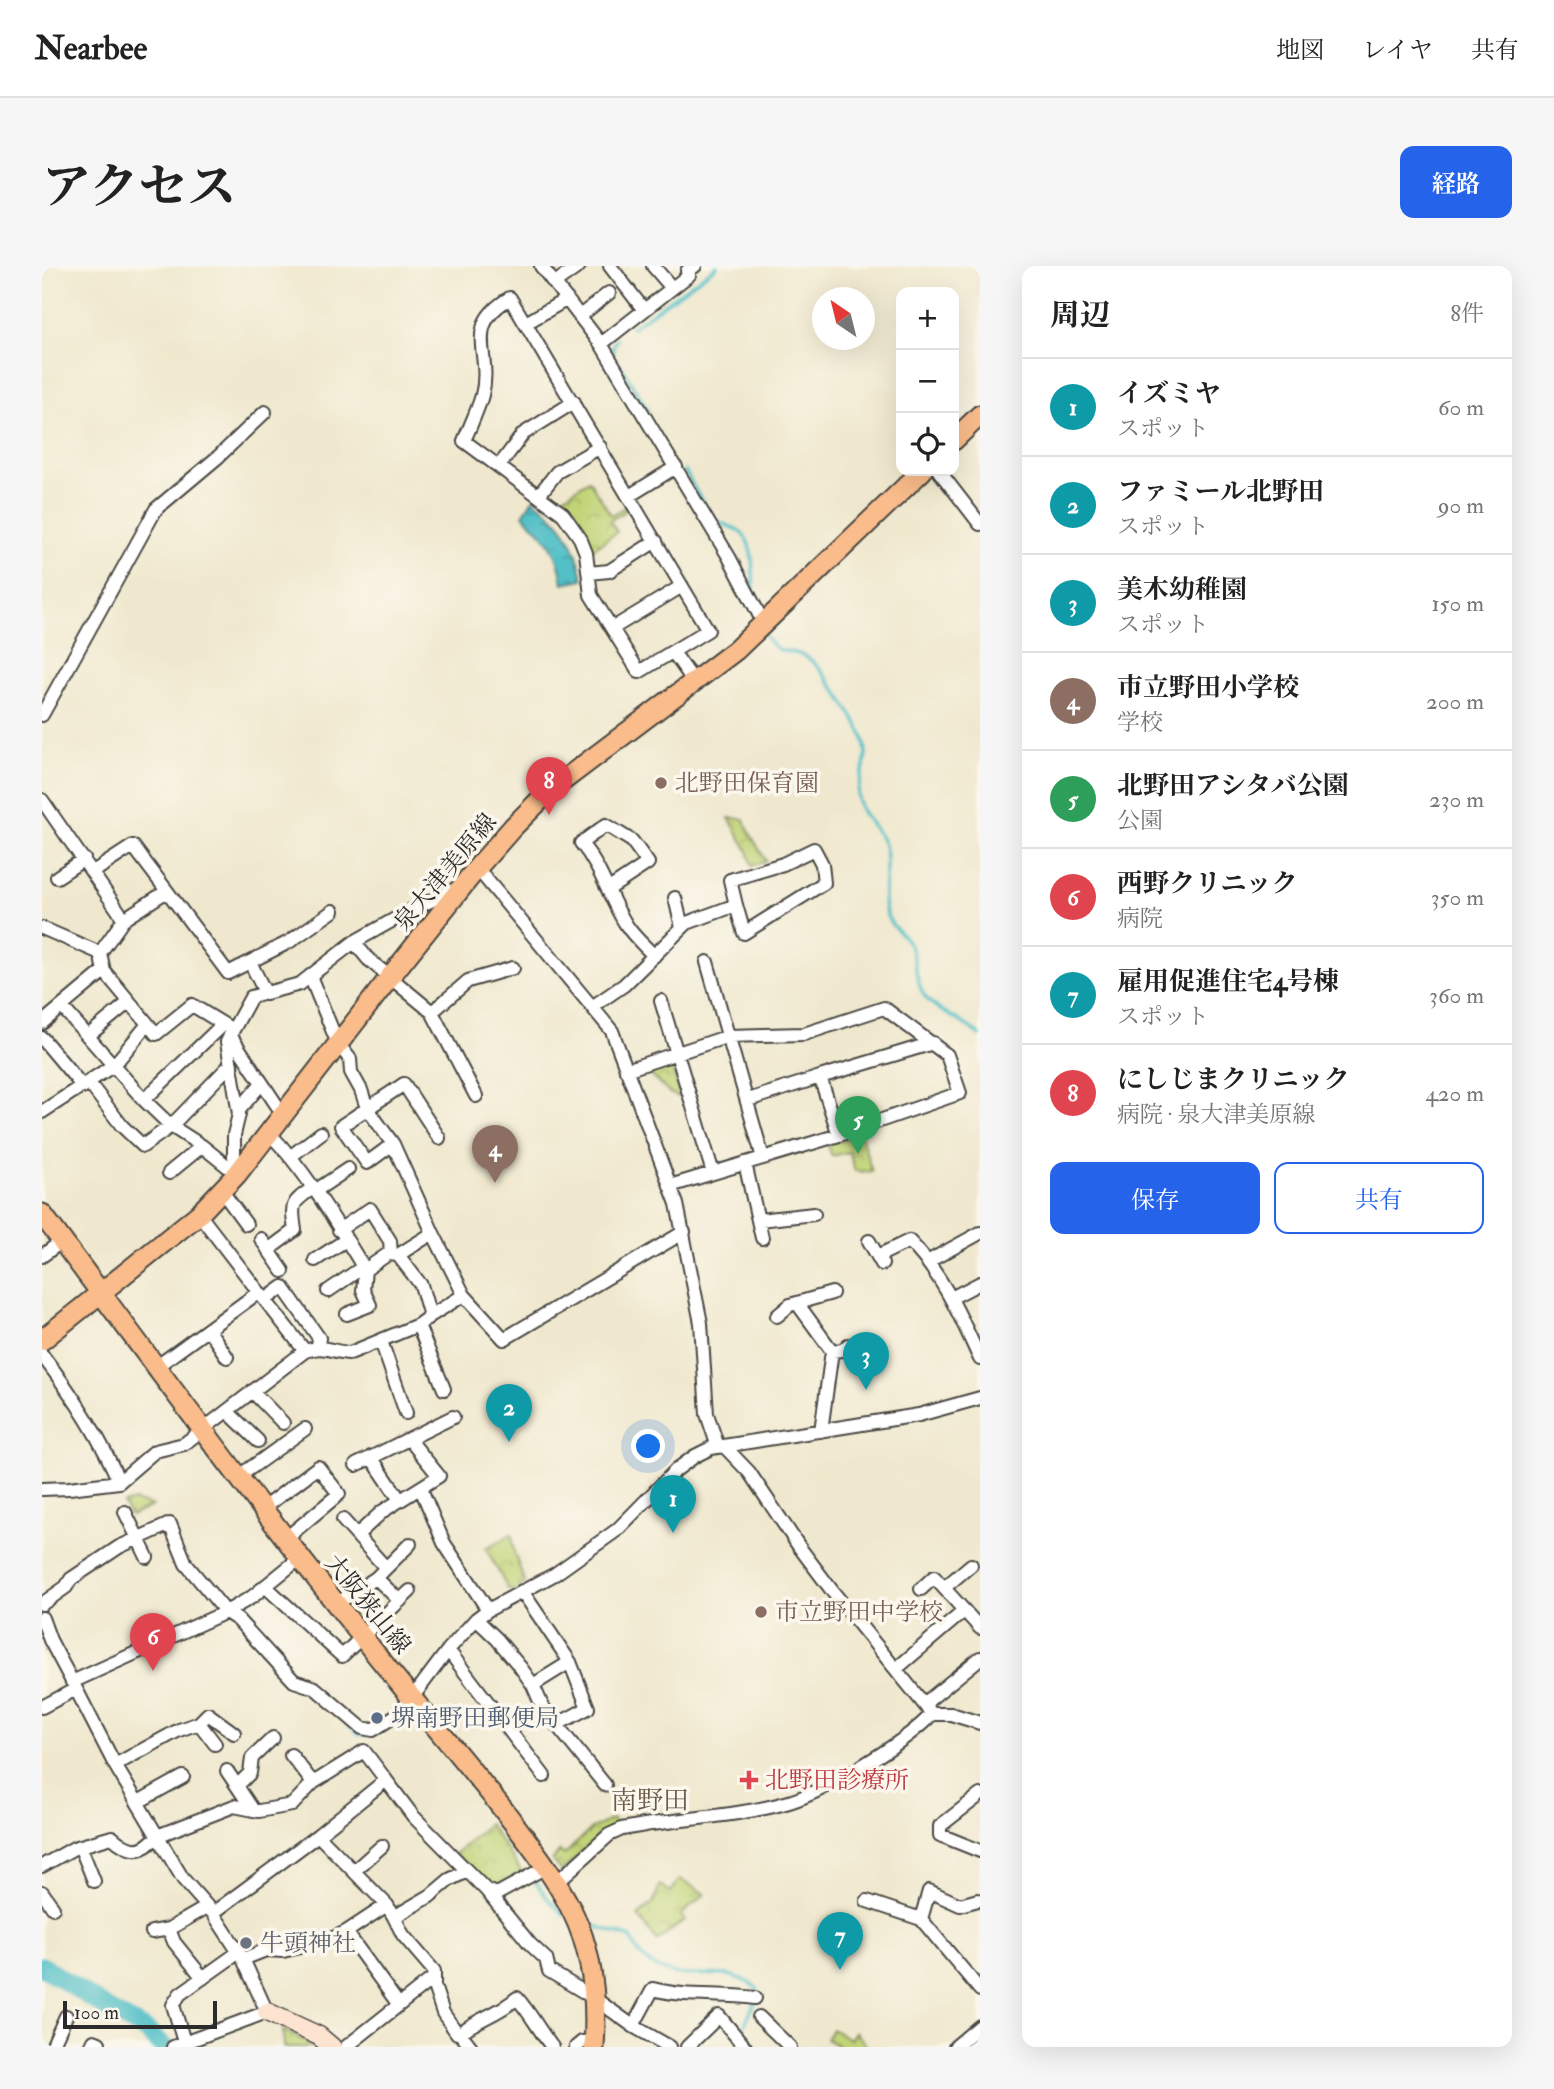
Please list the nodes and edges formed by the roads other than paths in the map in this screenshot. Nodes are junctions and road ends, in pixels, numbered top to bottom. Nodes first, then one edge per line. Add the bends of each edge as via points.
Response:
1 (541, 266) edge
2 (579, 266) edge
3 (611, 266) edge
4 (653, 266) edge
5 (695, 266) edge
6 (555, 283) junction
7 (672, 288) junction
8 (609, 293) dead end
9 (567, 299) junction
10 (644, 310) junction
11 (580, 316) junction
12 (526, 323) junction
13 (601, 344) junction
14 (573, 402) junction
15 (264, 412) dead end
16 (980, 415) edge
17 (959, 435) edge
18 (600, 447) junction
19 (499, 466) junction
20 (676, 467) junction
21 (917, 476) edge
22 (943, 476) edge
23 (539, 495) junction
24 (629, 496) junction
25 (980, 524) edge
26 (656, 541) junction
27 (589, 572) junction
28 (682, 586) junction
29 (763, 622) junction
30 (613, 628) junction
31 (673, 652) junction
32 (695, 683) junction
33 (42, 715) edge
34 (42, 800) edge
35 (84, 859) junction
36 (477, 868) junction
37 (93, 872) junction
38 (57, 877) dead end
39 (463, 886) junction
40 (609, 889) junction
41 (167, 891) junction
42 (675, 898) dead end
43 (736, 905) junction
44 (333, 911) dead end
45 (124, 919) junction
46 (682, 927) junction
47 (42, 928) edge
48 (354, 942) junction
49 (100, 953) junction
50 (654, 956) junction
51 (250, 962) junction
52 (707, 962) dead end
53 (513, 968) dead end
54 (103, 971) junction
55 (310, 976) junction
56 (390, 977) junction
57 (266, 993) junction
58 (661, 1001) dead end
59 (129, 1003) junction
60 (62, 1007) junction
61 (592, 1007) junction
62 (432, 1012) junction
63 (44, 1018) edge
64 (148, 1024) junction
65 (229, 1030) junction
66 (89, 1036) junction
67 (729, 1036) junction
68 (42, 1038) edge
69 (933, 1043) junction
70 (338, 1044) junction
71 (677, 1053) junction
72 (231, 1064) junction
73 (114, 1066) junction
74 (626, 1070) junction
75 (820, 1077) junction
76 (262, 1083) junction
77 (86, 1085) junction
78 (476, 1096) dead end
79 (144, 1100) junction
80 (748, 1100) junction
81 (45, 1105) edge
82 (367, 1108) junction
83 (239, 1110) junction
84 (284, 1116) junction
85 (171, 1126) junction
86 (321, 1133) dead end
87 (270, 1134) junction
88 (839, 1135) junction
89 (439, 1138) dead end
90 (393, 1144) junction
91 (202, 1146) junction
92 (290, 1157) junction
93 (763, 1158) junction
94 (745, 1163) junction
95 (348, 1169) dead end
96 (169, 1173) dead end
97 (713, 1173) junction
98 (237, 1174) junction
99 (670, 1186) junction
100 (314, 1189) junction
101 (221, 1191) junction
102 (42, 1214) edge
103 (199, 1214) junction
104 (814, 1214) dead end
105 (759, 1220) junction
106 (246, 1224) dead end
107 (684, 1232) junction
108 (433, 1233) junction
109 (343, 1235) junction
110 (979, 1237) edge
111 (762, 1238) dead end
112 (62, 1241) junction
113 (869, 1241) dead end
114 (395, 1254) junction
115 (42, 1256) edge
116 (315, 1260) dead end
117 (929, 1261) junction
118 (364, 1268) junction
119 (283, 1271) dead end
120 (980, 1283) edge
121 (328, 1291) dead end
122 (832, 1293) dead end
123 (102, 1294) junction
124 (464, 1294) junction
125 (262, 1296) junction
126 (951, 1298) junction
127 (797, 1303) junction
128 (347, 1314) dead end
129 (430, 1316) junction
130 (777, 1316) dead end
131 (418, 1325) junction
132 (208, 1329) junction
133 (42, 1340) edge
134 (381, 1341) junction
135 (848, 1345) dead end
136 (312, 1349) junction
137 (832, 1350) junction
138 (42, 1355) edge
139 (227, 1357) dead end
140 (980, 1359) edge
141 (156, 1367) junction
142 (444, 1389) dead end
143 (253, 1391) junction
144 (980, 1398) edge
145 (227, 1411) junction
146 (406, 1413) dead end
147 (453, 1417) dead end
148 (283, 1423) dead end
149 (305, 1429) dead end
150 (203, 1430) junction
151 (821, 1431) junction
152 (409, 1439) junction
153 (258, 1441) dead end
154 (721, 1447) junction
155 (371, 1457) junction
156 (356, 1465) dead end
157 (238, 1477) junction
158 (119, 1482) junction
159 (42, 1489) edge
160 (421, 1489) junction
161 (400, 1500) junction
162 (262, 1509) junction
163 (125, 1512) dead end
164 (343, 1520) dead end
165 (357, 1535) junction
166 (138, 1538) junction
167 (285, 1539) junction
168 (410, 1544) dead end
169 (147, 1557) dead end
170 (300, 1558) junction
171 (971, 1565) dead end
172 (386, 1568) junction
173 (376, 1578) junction
174 (265, 1586) junction
175 (944, 1588) junction
176 (920, 1589) dead end
177 (410, 1591) dead end
178 (522, 1591) junction
179 (400, 1601) junction
180 (42, 1604) edge
181 (336, 1604) junction
182 (488, 1610) junction
183 (964, 1611) junction
184 (226, 1612) junction
185 (42, 1618) edge
186 (476, 1619) junction
187 (980, 1628) edge
188 (362, 1637) junction
189 (447, 1650) junction
190 (980, 1658) edge
191 (570, 1661) junction
192 (896, 1669) junction
193 (533, 1685) junction
194 (74, 1686) junction
195 (412, 1698) junction
196 (42, 1707) edge
197 (928, 1709) junction
198 (977, 1719) edge
199 (199, 1723) junction
200 (556, 1725) junction
201 (366, 1729) junction
202 (234, 1733) dead end
203 (273, 1738) dead end
204 (215, 1744) dead end
205 (364, 1751) junction
206 (291, 1755) dead end
207 (115, 1765) junction
208 (228, 1772) dead end
209 (544, 1776) dead end
210 (183, 1777) dead end
211 (386, 1780) junction
212 (313, 1783) junction
213 (605, 1785) dead end
214 (237, 1786) junction
215 (980, 1795) edge
216 (138, 1802) junction
217 (253, 1810) junction
218 (318, 1835) junction
219 (157, 1836) junction
220 (80, 1846) junction
221 (382, 1846) dead end
222 (980, 1851) edge
223 (42, 1866) edge
224 (354, 1871) junction
225 (467, 1871) junction
226 (552, 1874) junction
227 (94, 1881) dead end
228 (486, 1890) junction
229 (42, 1892) edge
230 (867, 1900) dead end
231 (978, 1900) dead end
232 (53, 1908) dead end
233 (210, 1910) junction
234 (391, 1911) junction
235 (921, 1919) junction
236 (169, 1929) junction
237 (152, 1932) dead end
238 (346, 1933) junction
239 (241, 1955) junction
240 (203, 1978) junction
241 (433, 1978) junction
242 (980, 1990) edge
243 (594, 1998) junction
244 (755, 1998) dead end
245 (399, 2005) junction
246 (267, 2012) junction
247 (66, 2016) dead end
248 (759, 2017) dead end
249 (633, 2026) junction
250 (978, 2030) edge
251 (460, 2033) junction
252 (177, 2045) edge
253 (588, 2045) edge
254 (52, 2047) edge
255 (332, 2047) edge
256 (346, 2047) edge
257 (471, 2047) edge
258 (552, 2047) edge
259 (670, 2047) edge
260 (687, 2047) edge
261 (745, 2047) edge
262 (790, 2047) edge
263 (955, 2047) edge

1 - 6 street
2 - 6 street
3 - 10 street
4 - 7 street
5 - 7 street
6 - 9 street
7 - 10 street
8 - 11 street
9 - 11 street
9 - 12 street
10 - 13 street
11 - 13 street
12 - 14 street
12 - 19 street via 509,298 494,308 483,325 483,394 464,441
13 - 20 street
14 - 18 street
14 - 19 street via 523,434
15 - 33 street via 156,509
16 - 17 main road
18 - 23 street via 557,472
18 - 24 street
19 - 23 street
20 - 24 street
20 - 29 street
21 - 29 main road, 泉大津美原線
22 - 25 street
23 - 27 street via 563,514 580,538
24 - 26 street
26 - 27 street via 609,570
26 - 28 street
27 - 30 street via 591,595
28 - 30 street
28 - 31 street via 708,630
29 - 32 main road, 泉大津美原線
30 - 31 street via 639,672
31 - 32 street
32 - 36 main road, 泉大津美原線 via 548,792
34 - 35 street
35 - 37 street
35 - 38 street
36 - 39 main road, 泉大津美原線
36 - 61 street
37 - 41 street via 133,846
37 - 45 street
39 - 48 street
39 - 56 main road, 泉大津美原線
40 - 40 street via 581,843 606,825 632,841 648,863
40 - 50 street via 628,928
41 - 45 street
41 - 51 street via 228,973
42 - 46 street
43 - 43 street via 744,933 824,883 814,849 730,880
43 - 46 street
44 - 51 street
45 - 49 street
46 - 50 street
47 - 49 street
48 - 55 street
48 - 56 street
49 - 54 street
50 - 61 street
51 - 57 street
52 - 67 street
53 - 62 street via 468,981
54 - 59 street
54 - 60 street
55 - 57 street via 300,984
55 - 70 street
56 - 62 street
56 - 70 main road, 泉大津美原線
57 - 65 street via 251,997
58 - 71 street
59 - 64 street
59 - 66 street
60 - 63 street
60 - 66 street
61 - 74 street via 612,1031
62 - 78 street
64 - 65 street via 156,1034 192,1005
64 - 73 street
65 - 72 street
65 - 76 street
65 - 79 street
66 - 73 street
67 - 69 street via 804,1034 884,1007
67 - 71 street
67 - 80 street
68 - 77 street
69 - 75 street
69 - 88 street via 947,1055 960,1093
70 - 82 street via 350,1059
70 - 84 main road, 泉大津美原線
71 - 74 street
71 - 97 street
72 - 83 street
72 - 85 street
73 - 77 street
73 - 79 street
74 - 99 street
75 - 80 street
75 - 88 street
76 - 83 street
76 - 84 street
77 - 81 street
77 - 85 street via 143,1146
79 - 85 street
80 - 93 street
82 - 89 street via 404,1084
82 - 90 street
82 - 90 street via 341,1126 367,1163
83 - 98 street via 234,1135
84 - 87 main road, 泉大津美原線
85 - 91 street
86 - 92 street
87 - 92 street
87 - 98 main road, 泉大津美原線
88 - 93 street
90 - 108 street
91 - 96 street
91 - 98 street
92 - 100 street
93 - 94 street
94 - 97 street
94 - 105 street
95 - 100 street
97 - 99 street
98 - 101 main road, 泉大津美原線
99 - 107 street
100 - 109 street
100 - 119 street via 295,1200 295,1230 265,1244
101 - 103 main road, 泉大津美原線
101 - 106 street
102 - 112 main road, 大阪狭山線
103 - 123 main road, 泉大津美原線
103 - 125 street
104 - 105 street
105 - 111 street
107 - 124 street via 504,1339
107 - 154 street via 701,1324 707,1414
108 - 114 street
108 - 124 street
109 - 114 street via 370,1209
109 - 116 street
109 - 118 street
110 - 117 street
112 - 115 street
112 - 123 main road, 大阪狭山線
113 - 117 street via 880,1260 909,1241
114 - 118 street
114 - 129 street via 421,1285
117 - 126 street
118 - 121 street
118 - 128 street via 363,1290 370,1305
120 - 126 street
122 - 127 street
123 - 133 main road, 泉大津美原線
123 - 141 main road, 大阪狭山線
124 - 129 street
125 - 132 street
125 - 136 street
125 - 136 street via 283,1287 320,1339
126 - 140 street
127 - 130 street
127 - 137 street
129 - 131 street
131 - 134 street
131 - 142 street
132 - 139 street
132 - 141 street
134 - 136 street via 350,1353
134 - 146 street
135 - 137 street
136 - 143 street
137 - 151 street
138 - 158 street via 109,1457
141 - 150 main road, 大阪狭山線
143 - 145 street
143 - 148 street
144 - 151 street via 919,1415
145 - 150 street
145 - 153 street
147 - 152 street
149 - 157 street
150 - 157 main road, 大阪狭山線
150 - 158 street via 184,1444 155,1451
151 - 154 street
152 - 155 street
152 - 160 street via 439,1476
154 - 178 street via 695,1456 617,1530 555,1574
154 - 192 street via 749,1472 800,1548
155 - 156 street
155 - 161 street
157 - 162 main road, 大阪狭山線
158 - 159 street
160 - 161 street
160 - 182 street via 444,1543
161 - 165 street
162 - 167 main road, 大阪狭山線
162 - 167 street via 318,1467 340,1494
163 - 166 street
164 - 165 street
165 - 172 street
166 - 169 street
166 - 180 street via 71,1579
166 - 184 street via 170,1524 186,1564
167 - 170 main road, 大阪狭山線
168 - 172 street
170 - 174 street
170 - 181 main road, 大阪狭山線
171 - 175 street
172 - 173 street
173 - 179 street
173 - 181 street
174 - 184 street
174 - 188 street via 342,1656
175 - 176 street via 934,1577
175 - 183 street
177 - 179 street
178 - 182 street
178 - 191 street
179 - 188 street
181 - 188 main road, 大阪狭山線
182 - 186 street
183 - 187 street
183 - 192 street
184 - 194 street
184 - 201 street via 294,1681 316,1688
185 - 194 street
186 - 189 street
186 - 193 street
188 - 195 main road, 大阪狭山線
189 - 195 street
189 - 209 street
190 - 197 street
191 - 193 street
191 - 200 street via 587,1708
192 - 197 street
193 - 200 street
194 - 196 street
194 - 207 street
195 - 201 street via 395,1716 373,1730
195 - 226 main road, 大阪狭山線
197 - 198 street
197 - 226 street via 922,1725 856,1769 791,1801 622,1829
199 - 202 street via 208,1714
199 - 204 street
199 - 207 street
200 - 213 street
201 - 205 street
203 - 214 street via 252,1758 250,1773
205 - 211 street
205 - 212 street
206 - 212 street
207 - 216 street
208 - 214 street
210 - 216 street
211 - 218 street
211 - 225 street via 413,1816
212 - 217 street via 292,1805
214 - 217 street
215 - 222 street via 940,1826 940,1835
216 - 219 street
217 - 219 street via 233,1806
218 - 224 street
218 - 233 street
219 - 220 street via 149,1846 134,1850 112,1837
219 - 233 street via 183,1879
220 - 223 street
220 - 227 street
221 - 224 street
224 - 234 street
225 - 228 street
225 - 234 street via 430,1896
226 - 228 street via 497,1894
226 - 243 main road, 大阪狭山線 via 575,1916 591,1967
228 - 243 street via 546,1959 549,1971
229 - 232 street
230 - 235 street
231 - 235 street via 960,1905 929,1891
233 - 236 street
233 - 239 street
234 - 238 street
234 - 241 street via 434,1971
235 - 242 street
236 - 237 street
236 - 240 street
238 - 239 street via 283,1951
238 - 245 street
239 - 240 street
239 - 246 street
240 - 252 street via 180,1994 173,2006
241 - 245 street
241 - 251 street via 443,2013
243 - 249 street
243 - 253 main road, 大阪狭山線 via 596,2017
244 - 249 street via 653,1989
245 - 256 street
246 - 252 street
246 - 255 street
247 - 254 street
248 - 262 street
249 - 259 street
250 - 263 street
251 - 257 street
251 - 258 street via 517,1998
260 - 261 street via 719,2016

